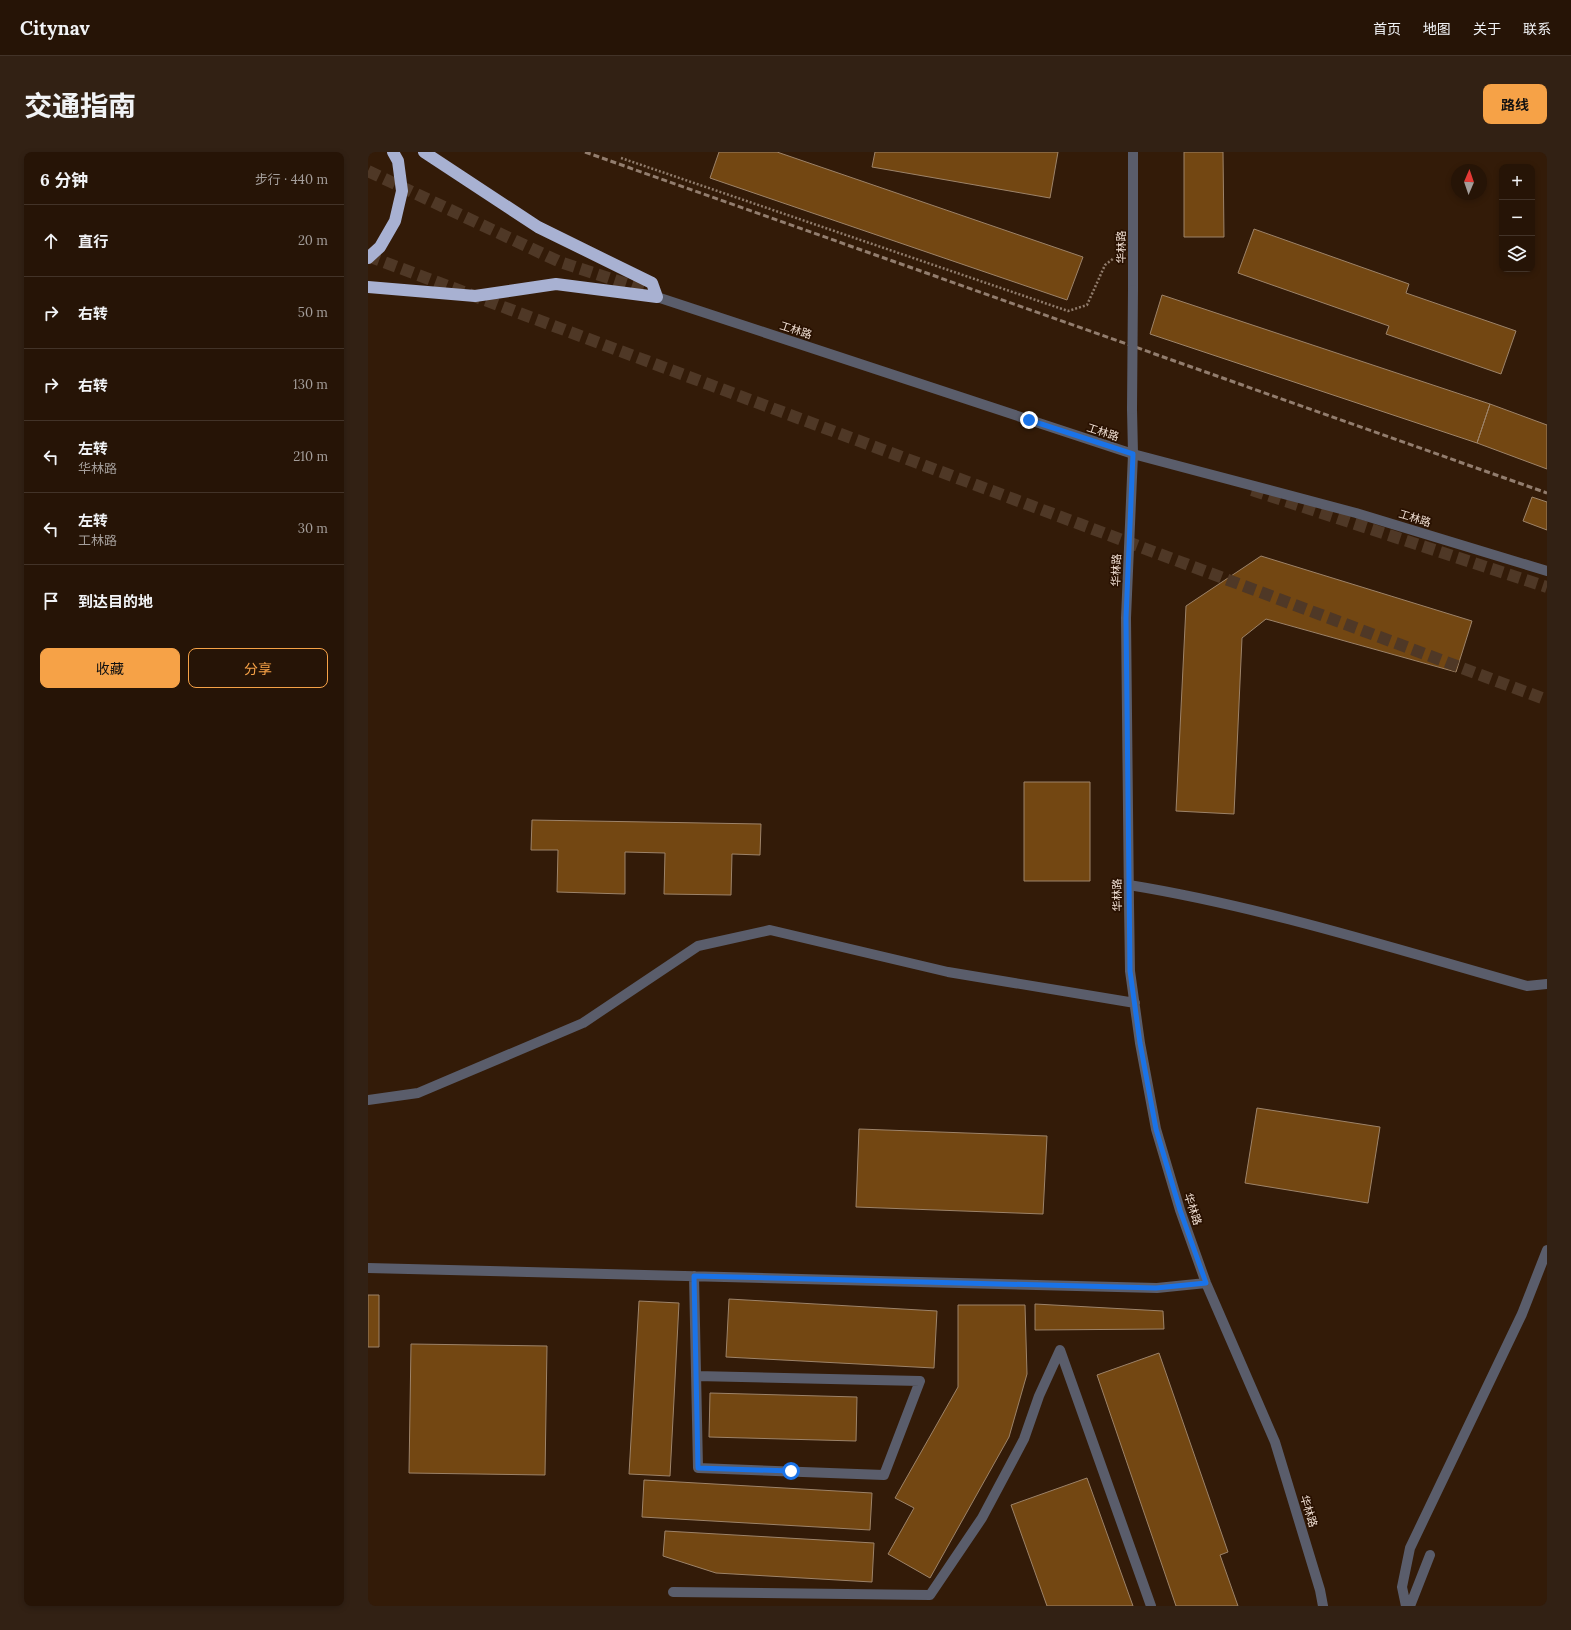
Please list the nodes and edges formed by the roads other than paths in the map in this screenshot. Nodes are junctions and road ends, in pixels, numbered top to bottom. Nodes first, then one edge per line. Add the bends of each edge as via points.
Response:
1 (393, 152) edge
2 (424, 152) edge
3 (1133, 152) edge
4 (368, 258) edge
5 (368, 287) edge
6 (657, 297) junction
7 (1133, 454) junction
8 (1547, 571) edge
9 (1128, 885) junction
10 (1547, 984) edge
11 (1135, 1003) junction
12 (368, 1100) edge
13 (1547, 1250) edge
14 (368, 1268) edge
15 (694, 1276) junction
16 (1206, 1283) junction
17 (696, 1376) junction
18 (1430, 1554) dead end
19 (673, 1592) dead end
20 (1151, 1606) edge
21 (1323, 1606) edge
22 (1406, 1606) edge
23 (1410, 1606) edge

1 - 4 highway via 398,161 402,192 395,221 380,247
2 - 6 highway via 538,227 652,283
3 - 7 street, 华林路, bridge
5 - 6 highway via 475,296 556,284
6 - 7 street, 工林路
7 - 8 street, 工林路 via 1356,513
7 - 9 street, 华林路 via 1126,618
9 - 10 street via 1172,892 1294,921 1527,986
9 - 11 street, 华林路 via 1130,971
11 - 12 street via 948,972 770,930 698,946 583,1023 418,1093
11 - 16 street, 华林路 via 1156,1129 1180,1210
13 - 22 street via 1522,1314 1410,1548 1402,1587
14 - 15 street
15 - 16 street via 1149,1288
15 - 17 street
16 - 21 street, 华林路 via 1275,1442
17 - 17 street via 698,1468 884,1474 920,1381
18 - 23 street
19 - 20 street via 930,1594 982,1518 1024,1439 1039,1396 1060,1350

